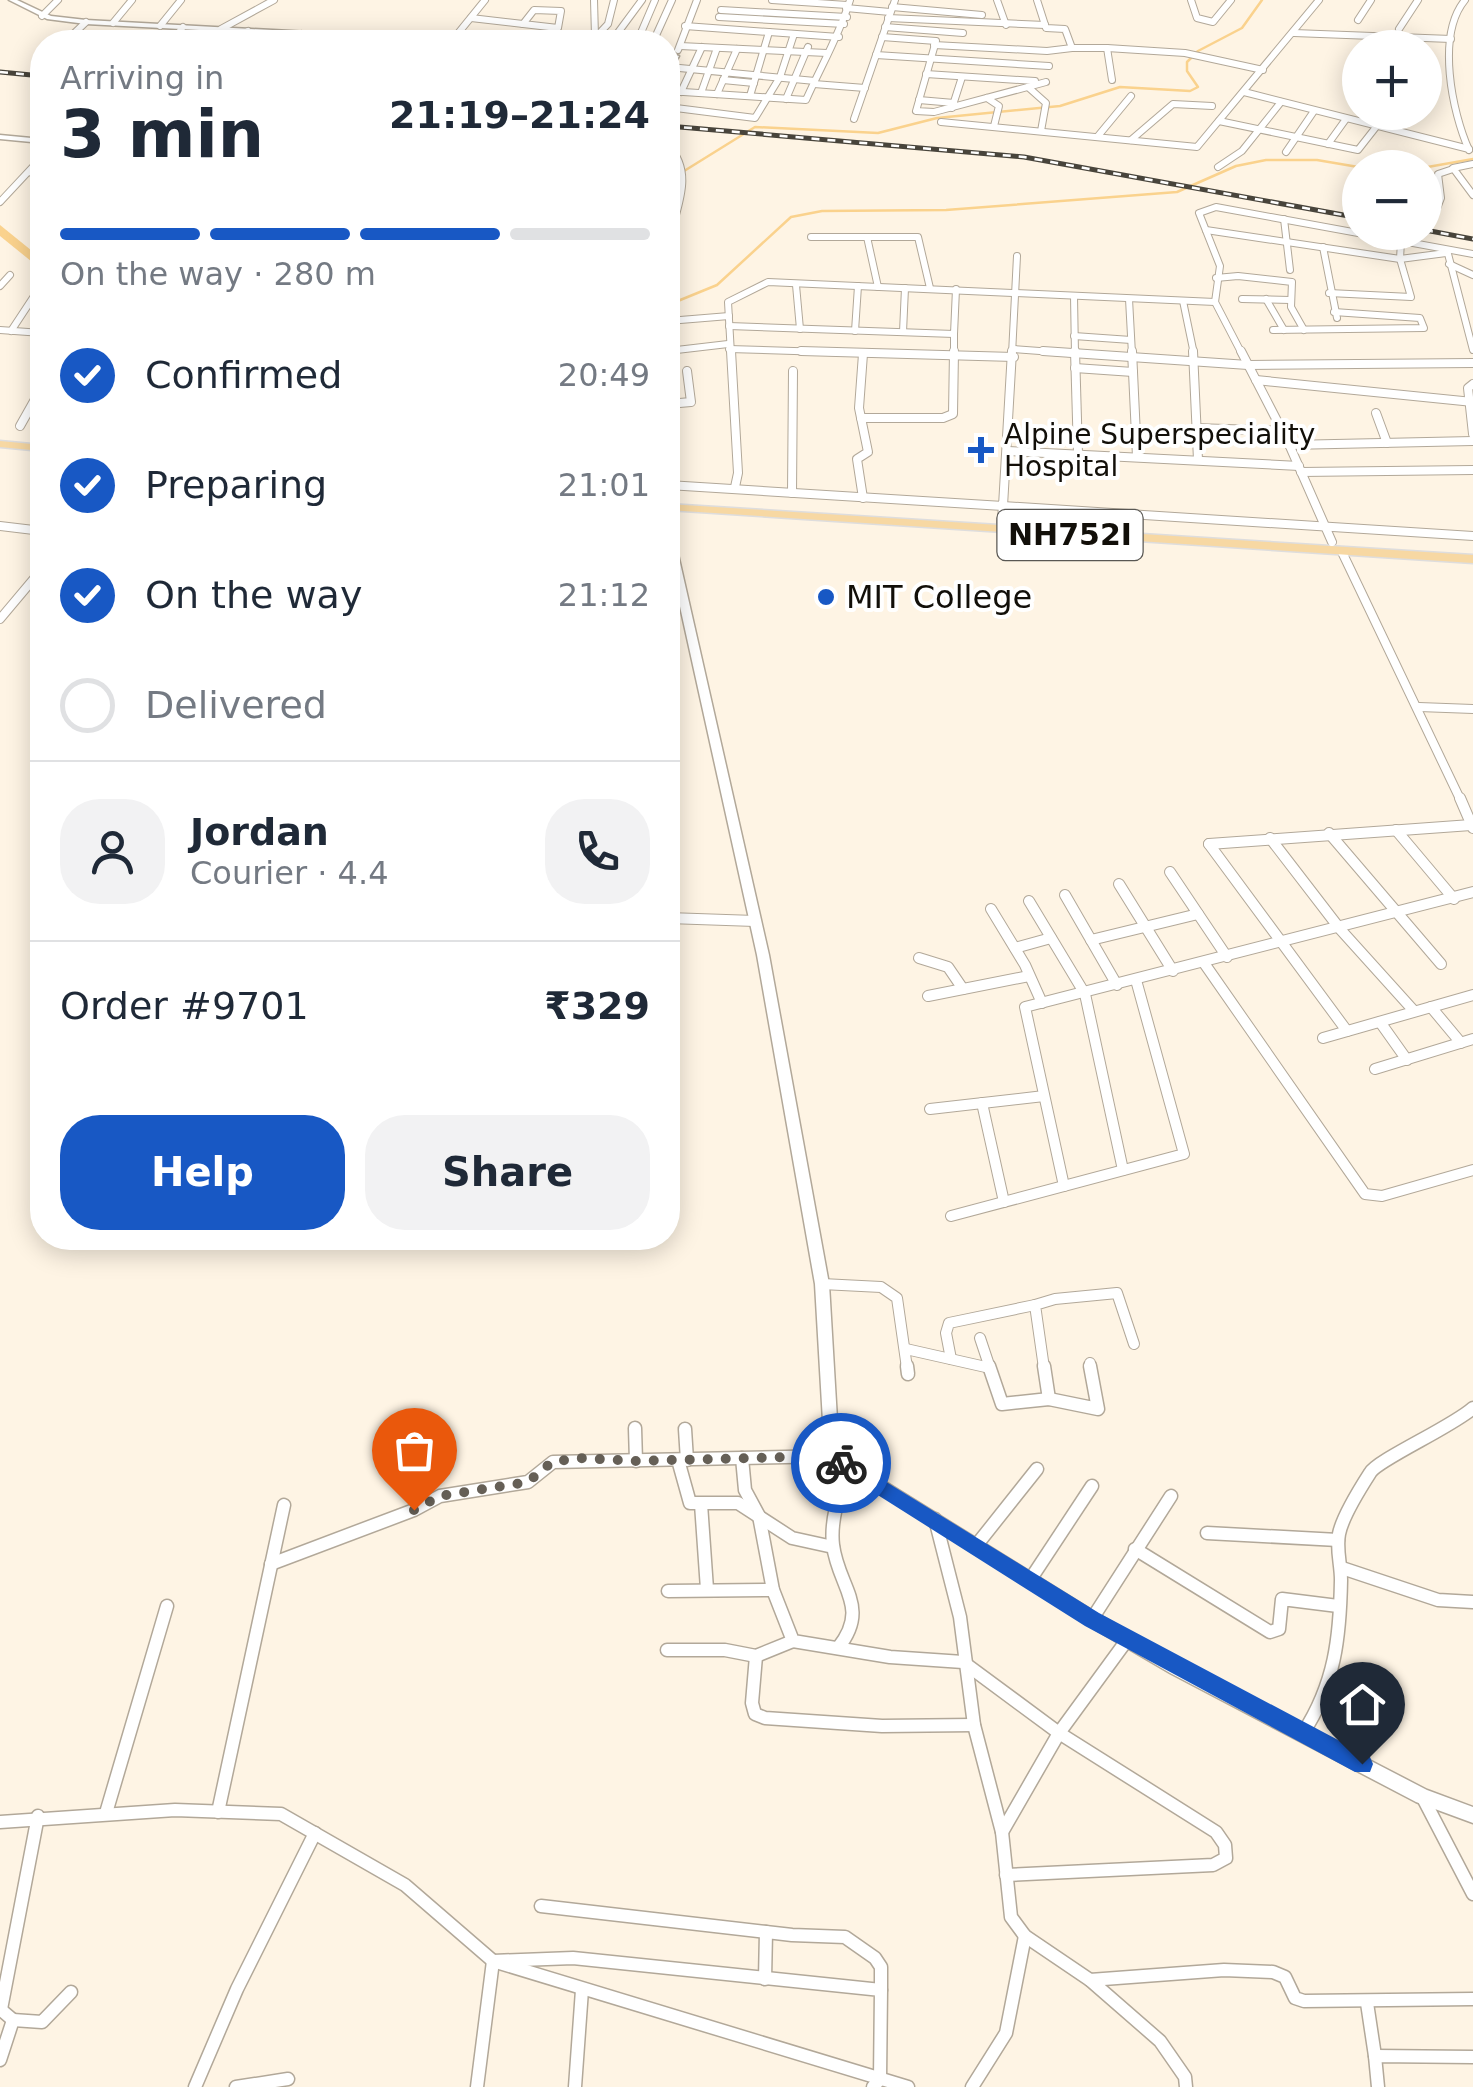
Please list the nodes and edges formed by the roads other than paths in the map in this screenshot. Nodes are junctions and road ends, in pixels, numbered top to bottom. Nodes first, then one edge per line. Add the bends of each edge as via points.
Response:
1 (12, 0) edge
2 (58, 0) edge
3 (132, 0) edge
4 (182, 0) edge
5 (274, 0) edge
6 (485, 0) edge
7 (594, 0) edge
8 (614, 0) edge
9 (642, 0) edge
10 (655, 0) edge
11 (672, 0) edge
12 (697, 0) edge
13 (997, 0) edge
14 (1037, 0) edge
15 (1191, 0) edge
16 (1231, 0) edge
17 (1320, 0) edge
18 (1372, 0) edge
19 (1418, 0) edge
20 (1463, 2) edge
21 (775, 4) edge
22 (1473, 7) edge
23 (722, 8) edge
24 (891, 10) edge
25 (847, 11) edge
26 (982, 15) dead end
27 (42, 16) junction
28 (471, 18) junction
29 (768, 20) junction
30 (1358, 20) dead end
31 (86, 22) junction
32 (662, 22) junction
33 (112, 23) junction
34 (523, 24) junction
35 (686, 24) junction
36 (1006, 24) junction
37 (160, 26) junction
38 (1045, 26) junction
39 (183, 27) junction
40 (885, 27) junction
41 (714, 28) junction
42 (1400, 28) dead end
43 (221, 29) junction
44 (78, 30) edge
45 (181, 30) edge
46 (248, 30) edge
47 (462, 30) edge
48 (593, 30) edge
49 (602, 30) edge
50 (620, 30) edge
51 (641, 30) edge
52 (658, 30) edge
53 (766, 32) junction
54 (962, 32) dead end
55 (1294, 33) junction
56 (794, 34) junction
57 (811, 36) junction
58 (839, 37) junction
59 (882, 37) junction
60 (1451, 38) junction
61 (934, 45) junction
62 (680, 46) joint
63 (702, 47) junction
64 (717, 48) junction
65 (1072, 48) junction
66 (1107, 48) junction
67 (737, 49) junction
68 (995, 49) junction
69 (764, 50) junction
70 (788, 51) junction
71 (1047, 51) junction
72 (807, 52) junction
73 (827, 53) junction
74 (876, 55) junction
75 (930, 58) junction
76 (993, 62) junction
77 (1048, 66) junction
78 (680, 68) edge
79 (692, 69) junction
80 (712, 70) junction
81 (1263, 70) junction
82 (728, 72) junction
83 (926, 74) junction
84 (962, 76) junction
85 (780, 77) junction
86 (797, 78) junction
87 (992, 78) junction
88 (1112, 80) dead end
89 (814, 82) junction
90 (1046, 82) junction
91 (753, 86) junction
92 (1028, 86) junction
93 (720, 87) junction
94 (864, 88) junction
95 (681, 92) joint
96 (1244, 92) junction
97 (701, 93) junction
98 (1131, 96) dead end
99 (770, 98) junction
100 (786, 98) junction
101 (988, 98) junction
102 (1280, 102) junction
103 (953, 105) junction
104 (1212, 106) dead end
105 (680, 109) edge
106 (1314, 111) junction
107 (755, 118) junction
108 (854, 119) dead end
109 (1342, 119) edge
110 (1219, 121) junction
111 (941, 122) dead end
112 (1342, 125) edge
113 (750, 126) dead end
114 (994, 126) junction
115 (1260, 130) junction
116 (1374, 130) edge
117 (1384, 130) edge
118 (1041, 131) junction
119 (0, 135) edge
120 (1098, 136) junction
121 (1296, 137) junction
122 (30, 138) edge
123 (1131, 140) junction
124 (1328, 144) junction
125 (1286, 152) dead end
126 (1471, 153) edge
127 (680, 154) edge
128 (1473, 164) edge
129 (1218, 168) dead end
130 (1453, 170) junction
131 (30, 172) edge
132 (1442, 173) edge
133 (680, 194) edge
134 (1473, 195) edge
135 (0, 202) edge
136 (1284, 219) junction
137 (1342, 229) edge
138 (1206, 230) junction
139 (811, 237) dead end
140 (867, 237) junction
141 (1287, 241) junction
142 (1323, 247) junction
143 (1400, 250) edge
144 (1442, 250) edge
145 (1447, 251) junction
146 (1473, 254) edge
147 (1017, 256) dead end
148 (1400, 259) junction
149 (1449, 264) junction
150 (1290, 270) dead end
151 (10, 275) dead end
152 (1473, 275) edge
153 (1216, 278) junction
154 (796, 285) junction
155 (0, 286) edge
156 (858, 286) junction
157 (878, 287) junction
158 (905, 288) junction
159 (930, 288) junction
160 (956, 290) junction
161 (1015, 292) junction
162 (1328, 292) junction
163 (1074, 296) junction
164 (1266, 298) junction
165 (1129, 299) junction
166 (1242, 299) dead end
167 (1290, 300) junction
168 (1183, 301) junction
169 (30, 302) edge
170 (1215, 302) junction
171 (1334, 312) junction
172 (729, 321) junction
173 (680, 322) edge
174 (800, 329) junction
175 (0, 330) edge
176 (1273, 330) dead end
177 (1284, 330) junction
178 (1304, 330) junction
179 (1342, 330) junction
180 (11, 331) junction
181 (30, 331) edge
182 (856, 331) junction
183 (903, 332) junction
184 (954, 334) junction
185 (1074, 336) junction
186 (1131, 340) junction
187 (728, 346) junction
188 (680, 349) edge
189 (1473, 350) edge
190 (1014, 353) junction
191 (863, 354) junction
192 (1074, 354) junction
193 (955, 357) junction
194 (1132, 358) junction
195 (1194, 361) junction
196 (1473, 363) edge
197 (1248, 365) junction
198 (1075, 368) junction
199 (793, 370) dead end
200 (687, 371) dead end
201 (1133, 372) junction
202 (1256, 380) junction
203 (1473, 384) edge
204 (1471, 402) edge
205 (680, 403) edge
206 (30, 408) edge
207 (1376, 413) dead end
208 (861, 418) junction
209 (20, 426) dead end
210 (1195, 428) junction
211 (1282, 431) junction
212 (1473, 438) edge
213 (1387, 443) junction
214 (1289, 445) junction
215 (0, 448) edge
216 (30, 450) edge
217 (1008, 451) junction
218 (1078, 454) junction
219 (1137, 457) junction
220 (1198, 460) junction
221 (1300, 469) junction
222 (1473, 470) edge
223 (680, 485) edge
224 (734, 487) junction
225 (792, 493) junction
226 (862, 498) junction
227 (680, 504) edge
228 (1003, 506) junction
229 (0, 526) edge
230 (1001, 526) junction
231 (1325, 526) junction
232 (30, 530) edge
233 (1473, 536) edge
234 (1337, 547) junction
235 (1473, 551) edge
236 (1473, 559) edge
237 (30, 584) edge
238 (680, 585) edge
239 (0, 619) edge
240 (1419, 706) junction
241 (1473, 709) edge
242 (1472, 826) edge
243 (1396, 830) junction
244 (1329, 833) junction
245 (1270, 838) junction
246 (1170, 872) dead end
247 (1119, 884) dead end
248 (1473, 892) edge
249 (1065, 895) dead end
250 (1454, 899) junction
251 (1029, 900) dead end
252 (991, 909) dead end
253 (1198, 914) junction
254 (1398, 914) junction
255 (680, 918) edge
256 (756, 921) junction
257 (1146, 928) junction
258 (1340, 928) junction
259 (1052, 938) junction
260 (1091, 940) junction
261 (1283, 943) junction
262 (1015, 948) junction
263 (1227, 957) junction
264 (919, 958) dead end
265 (1204, 963) junction
266 (1441, 964) dead end
267 (1172, 971) junction
268 (1029, 976) junction
269 (1136, 980) junction
270 (1117, 985) junction
271 (963, 989) junction
272 (1084, 994) junction
273 (1473, 995) edge
274 (928, 996) dead end
275 (1042, 1003) junction
276 (1431, 1007) junction
277 (1414, 1012) junction
278 (1380, 1022) junction
279 (1347, 1031) junction
280 (1322, 1038) dead end
281 (1467, 1041) edge
282 (1408, 1060) junction
283 (1375, 1070) dead end
284 (1044, 1096) junction
285 (982, 1104) junction
286 (930, 1110) dead end
287 (1123, 1170) junction
288 (1473, 1170) edge
289 (1064, 1186) junction
290 (1004, 1202) junction
291 (951, 1216) dead end
292 (822, 1284) junction
293 (1035, 1306) junction
294 (980, 1338) dead end
295 (1134, 1344) dead end
296 (906, 1349) junction
297 (951, 1359) junction
298 (1090, 1363) dead end
299 (989, 1365) junction
300 (908, 1374) dead end
301 (1049, 1399) junction
302 (1473, 1408) edge
303 (635, 1428) dead end
304 (685, 1428) dead end
305 (832, 1456) junction
306 (742, 1458) junction
307 (682, 1460) junction
308 (636, 1461) junction
309 (848, 1468) junction
310 (1037, 1469) dead end
311 (1092, 1486) dead end
312 (1171, 1496) dead end
313 (701, 1504) junction
314 (284, 1505) dead end
315 (759, 1516) junction
316 (935, 1518) junction
317 (1207, 1533) dead end
318 (1338, 1540) junction
319 (834, 1547) junction
320 (976, 1547) junction
321 (1135, 1549) junction
322 (271, 1564) junction
323 (1342, 1568) junction
324 (1030, 1580) junction
325 (707, 1589) junction
326 (773, 1590) junction
327 (668, 1591) dead end
328 (1473, 1602) edge
329 (167, 1606) dead end
330 (1338, 1606) junction
331 (1092, 1619) junction
332 (793, 1640) junction
333 (1127, 1640) junction
334 (838, 1648) junction
335 (666, 1650) dead end
336 (756, 1656) junction
337 (963, 1662) junction
338 (974, 1725) junction
339 (1059, 1733) junction
340 (1304, 1733) junction
341 (1422, 1796) junction
342 (218, 1812) junction
343 (106, 1813) junction
344 (38, 1816) junction
345 (1473, 1816) edge
346 (0, 1822) edge
347 (1002, 1832) junction
348 (315, 1833) junction
349 (1006, 1875) junction
350 (1473, 1894) edge
351 (541, 1906) dead end
352 (766, 1932) junction
353 (1025, 1936) junction
354 (493, 1961) junction
355 (765, 1980) junction
356 (1090, 1980) junction
357 (582, 1990) junction
358 (881, 1990) junction
359 (71, 1992) dead end
360 (1473, 1999) edge
361 (1366, 2003) junction
362 (5, 2013) edge
363 (1374, 2056) junction
364 (1473, 2058) edge
365 (0, 2060) edge
366 (288, 2079) dead end
367 (876, 2083) edge
368 (195, 2087) edge
369 (236, 2087) edge
370 (476, 2087) edge
371 (575, 2087) edge
372 (908, 2087) edge
373 (972, 2087) edge
374 (1186, 2087) edge
375 (1378, 2087) edge

1 - 27 street
2 - 27 street
3 - 33 street
4 - 37 street
5 - 43 street
6 - 28 street
7 - 48 street
8 - 49 street
9 - 50 street
10 - 51 street
11 - 32 street
12 - 35 street
13 - 36 street
14 - 38 street
15 - 16 street via 1197,18 1213,22
17 - 55 street
18 - 30 street
19 - 42 street
20 - 22 street
20 - 60 street
21 - 23 street
21 - 25 street
21 - 25 street
21 - 29 street
23 - 29 street
23 - 41 street
24 - 25 street
24 - 26 street
24 - 36 street
24 - 40 street
25 - 29 street
25 - 58 street
27 - 31 street
28 - 34 street
28 - 47 street
29 - 53 street
31 - 33 street
31 - 44 street
32 - 35 street
32 - 52 street
33 - 37 street
34 - 34 street via 558,28 561,11 534,10
35 - 41 street
35 - 62 street
36 - 38 street
37 - 39 street
38 - 65 street via 1066,29
39 - 43 street
39 - 45 street
40 - 54 street
40 - 59 street
41 - 53 street
43 - 46 street
53 - 56 street
53 - 69 street
55 - 60 street
55 - 81 street
56 - 57 street
56 - 70 street
57 - 58 street
57 - 72 street
58 - 73 street
59 - 61 street
59 - 74 street
60 - 126 street via 1456,97
61 - 68 street
61 - 75 street
62 - 63 street
63 - 64 street
63 - 79 street
64 - 67 street
64 - 80 street
65 - 66 street
65 - 71 street
66 - 81 street via 1185,52
66 - 88 street
67 - 69 street
67 - 82 street
68 - 71 street
68 - 76 street
69 - 70 street
69 - 91 street
70 - 72 street
70 - 85 street
71 - 77 street
72 - 73 street
72 - 86 street
73 - 89 street
74 - 75 street
74 - 94 street
75 - 76 street
75 - 83 street
76 - 77 street
76 - 87 street
77 - 90 street
78 - 79 street
79 - 80 street
79 - 95 street
80 - 82 street
80 - 97 street
81 - 96 street
82 - 91 street
82 - 93 street
83 - 84 street
83 - 103 street via 919,100
84 - 87 street
84 - 103 street
85 - 86 street
85 - 91 street
85 - 99 street
86 - 89 street
86 - 100 street
87 - 90 street
89 - 94 street
89 - 100 street via 806,100
90 - 92 street
91 - 93 street
91 - 99 street
92 - 101 street
92 - 118 street via 1046,106
93 - 97 street
94 - 108 street
95 - 97 street
96 - 102 street
96 - 110 street
98 - 120 street
99 - 100 street
99 - 107 street
101 - 103 street
101 - 114 street via 999,110
102 - 106 street
102 - 115 street
104 - 123 street via 1173,104
105 - 107 street
106 - 109 street
106 - 121 street
107 - 113 street
110 - 115 street
110 - 123 street via 1197,147
111 - 114 street
112 - 124 street
114 - 118 street
115 - 121 street
115 - 129 street
116 - 124 street via 1358,150
117 - 126 street
118 - 120 street
119 - 122 street
120 - 123 street
121 - 124 street
121 - 125 street
127 - 133 street
128 - 130 street
130 - 132 street
130 - 134 street
131 - 135 street
136 - 137 street
136 - 138 street via 1216,207 1199,213
136 - 141 street
138 - 141 street
138 - 153 street via 1220,266
139 - 140 street
140 - 157 street
140 - 159 street via 918,237
141 - 142 street
141 - 150 street
142 - 148 street
142 - 162 street via 1332,280
143 - 148 street
144 - 145 street
145 - 146 street
145 - 148 street
145 - 149 street
147 - 161 street
148 - 162 street via 1411,297
149 - 152 street
149 - 189 street
151 - 155 street
153 - 167 street via 1292,282
153 - 170 street
154 - 156 street
154 - 172 street via 768,282 728,302
154 - 174 street
156 - 157 street
156 - 182 street
157 - 158 street
158 - 159 street
158 - 183 street
159 - 160 street
160 - 161 street
160 - 184 street
161 - 163 street
161 - 190 street
162 - 171 street
163 - 165 street
163 - 185 street
164 - 166 street
164 - 167 street
164 - 177 street
165 - 168 street
165 - 186 street
167 - 178 street
168 - 170 street
168 - 195 street
169 - 180 street
170 - 197 street
171 - 179 street
171 - 179 street via 1420,318 1424,328
172 - 173 street
172 - 174 street
172 - 187 street
174 - 182 street
175 - 180 street
176 - 177 street
177 - 178 street
178 - 179 street
180 - 181 street
182 - 183 street
183 - 184 street
184 - 193 street
185 - 186 street
185 - 192 street
186 - 194 street
187 - 188 street
187 - 191 street
187 - 224 street
190 - 192 street
190 - 193 street
190 - 217 street
191 - 193 street
191 - 208 street
192 - 194 street
192 - 198 street
193 - 208 street via 949,418
194 - 195 street
194 - 201 street
195 - 197 street
195 - 210 street
196 - 197 street
197 - 202 street
198 - 201 street
198 - 218 street
199 - 225 street
200 - 205 street via 690,402
201 - 219 street
202 - 204 street
202 - 211 street
203 - 204 street
204 - 212 street
206 - 209 street
207 - 213 street
208 - 226 street via 868,452 857,459
210 - 211 street
210 - 220 street
211 - 214 street
212 - 213 street
213 - 214 street
214 - 221 street
215 - 216 highway
217 - 218 street
217 - 228 street
218 - 219 street
219 - 220 street
220 - 221 street
221 - 222 street
221 - 231 street
223 - 224 street
224 - 225 street
225 - 226 street
226 - 228 street
227 - 230 highway, NH752I
228 - 230 street
228 - 231 street
229 - 232 street
230 - 234 highway, NH752I
231 - 233 street
231 - 234 street
234 - 235 highway, NH752I
234 - 236 highway, NH752I
234 - 240 street
237 - 239 street
238 - 256 street
240 - 241 street
240 - 242 street
242 - 243 street
243 - 244 street
243 - 250 street
244 - 245 street
244 - 254 street
245 - 258 street
245 - 261 street via 1209,844
246 - 253 street
247 - 257 street
248 - 250 street
249 - 260 street
250 - 254 street
251 - 259 street
252 - 262 street
253 - 257 street
253 - 263 street
254 - 258 street
254 - 266 street
255 - 256 street
256 - 292 street
257 - 260 street
257 - 267 street
258 - 261 street
258 - 277 street
259 - 262 street
259 - 272 street
260 - 270 street
261 - 263 street
261 - 279 street
262 - 268 street
263 - 265 street
264 - 271 street via 948,967
265 - 267 street
265 - 288 street via 1365,1194 1382,1196
267 - 269 street
268 - 271 street
268 - 275 street
269 - 270 street
269 - 287 street via 1184,1154
270 - 272 street
271 - 274 street
272 - 275 street
272 - 287 street
273 - 276 street
275 - 284 street via 1025,1007
276 - 277 street
276 - 281 street
277 - 278 street
278 - 279 street
278 - 282 street
279 - 280 street
281 - 282 street
282 - 283 street
284 - 285 street
284 - 289 street
285 - 286 street
285 - 290 street
287 - 289 street
289 - 290 street
290 - 291 street
292 - 296 street via 881,1287 897,1298
292 - 305 street
293 - 295 street via 1117,1293
293 - 297 street via 949,1323
293 - 301 street
294 - 299 street
296 - 297 street
296 - 300 street
297 - 299 street
298 - 301 street via 1098,1409
299 - 301 street via 1002,1404
302 - 318 street via 1454,1428 1409,1447 1369,1478 1342,1519
303 - 308 street
304 - 307 street
305 - 306 street
305 - 309 street
306 - 307 street
306 - 315 street via 745,1490
307 - 308 street
307 - 313 street via 685,1496
308 - 322 street via 552,1462 528,1482 440,1496
309 - 316 street
309 - 319 street via 834,1514
310 - 320 street
311 - 324 street
312 - 321 street
313 - 315 street via 738,1503
313 - 325 street
314 - 322 street
315 - 319 street via 792,1538
315 - 326 street
316 - 320 street
316 - 337 street via 960,1616
317 - 318 street
318 - 323 street
319 - 334 street via 856,1613
320 - 324 street
321 - 330 street via 1270,1632 1280,1629 1282,1599
321 - 331 street
322 - 342 street
323 - 328 street via 1438,1600
323 - 330 street
324 - 331 street
325 - 326 street
325 - 327 street
326 - 332 street
329 - 343 street
330 - 340 street via 1338,1662
331 - 333 street
332 - 334 street
332 - 336 street
333 - 339 street
333 - 340 street
334 - 337 street
335 - 336 street
336 - 338 street via 752,1704 765,1718
337 - 338 street
337 - 339 street
338 - 347 street
339 - 347 street
339 - 349 street via 1216,1832 1226,1858 1213,1865
340 - 341 street
341 - 345 street
341 - 350 street
342 - 343 street
342 - 348 street via 280,1814
343 - 344 street
344 - 346 street
344 - 362 street
347 - 349 street
348 - 354 street via 405,1885
348 - 368 street
349 - 353 street via 1011,1916
351 - 352 street
352 - 355 street
352 - 358 street via 845,1937 860,1944 881,1968
353 - 356 street
353 - 373 street via 1010,2030
354 - 355 street via 573,1958
354 - 357 street
354 - 370 street
355 - 358 street
356 - 361 street via 1244,1969 1280,1973 1304,2001
356 - 374 street via 1160,2041
357 - 367 street
357 - 371 street
358 - 367 street
359 - 362 street via 42,2022
360 - 361 street
361 - 363 street
362 - 365 street
363 - 364 street
363 - 375 street
366 - 369 street
367 - 372 street

